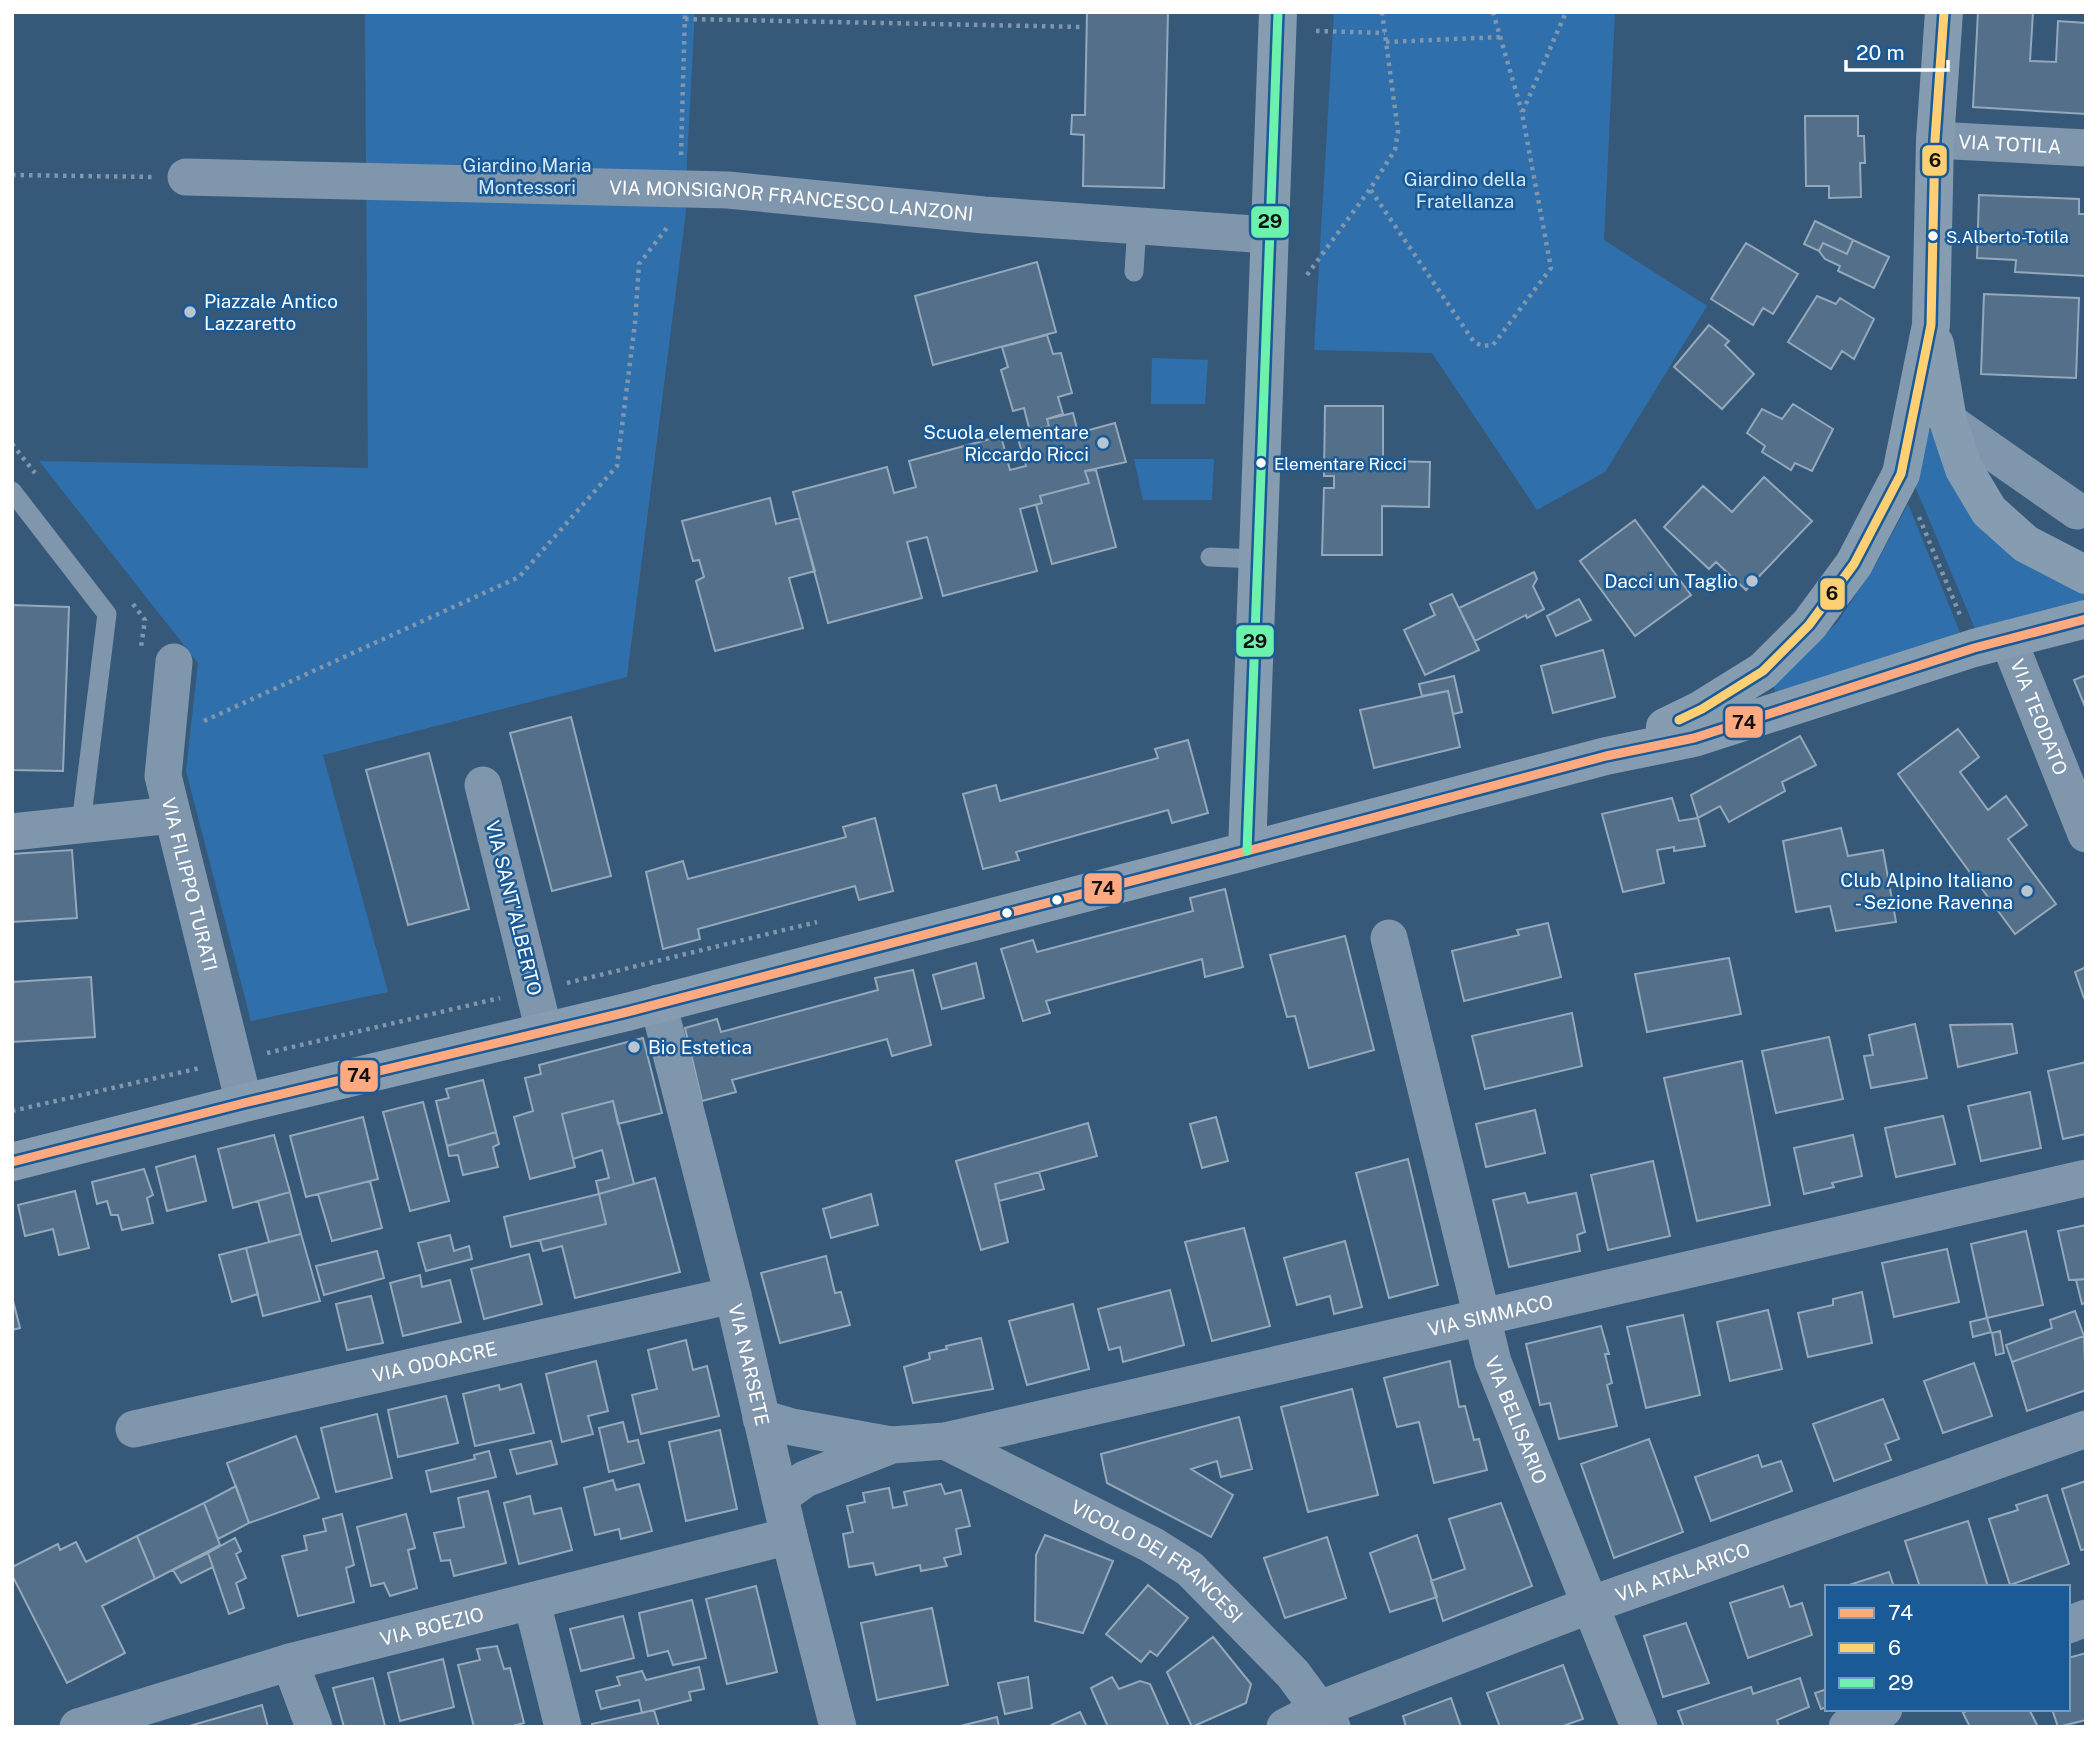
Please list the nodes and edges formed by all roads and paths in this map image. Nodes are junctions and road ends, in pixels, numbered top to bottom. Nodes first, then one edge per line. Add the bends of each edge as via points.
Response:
1 (1278, 12) edge
2 (1382, 12) edge
3 (1493, 12) edge
4 (1566, 12) edge
5 (1944, 12) edge
6 (685, 15) edge
7 (1082, 27) dead end
8 (1316, 31) dead end
9 (1385, 33) junction
10 (1500, 37) junction
11 (1386, 43) junction
12 (1522, 113) junction
13 (1935, 141) junction
14 (2086, 148) edge
15 (12, 175) edge
16 (186, 177) joint
17 (681, 188) junction
18 (1370, 189) junction
19 (1137, 226) junction
20 (1268, 235) junction
21 (1134, 272) dead end
22 (1307, 275) dead end
23 (1931, 325) junction
24 (1948, 421) junction
25 (1901, 474) junction
26 (12, 491) edge
27 (2077, 511) dead end
28 (1210, 557) dead end
29 (1257, 559) junction
30 (2086, 575) edge
31 (2086, 619) edge
32 (1991, 644) junction
33 (174, 662) dead end
34 (166, 741) junction
35 (1606, 756) junction
36 (483, 785) dead end
37 (172, 815) junction
38 (81, 824) junction
39 (12, 832) edge
40 (2086, 834) edge
41 (1247, 851) junction
42 (822, 920) dead end
43 (1389, 938) dead end
44 (535, 990) junction
45 (658, 1003) junction
46 (544, 1031) junction
47 (233, 1060) junction
48 (244, 1103) junction
49 (12, 1111) edge
50 (12, 1162) edge
51 (2086, 1178) edge
52 (733, 1294) junction
53 (1483, 1317) junction
54 (761, 1418) junction
55 (134, 1429) dead end
56 (2086, 1429) edge
57 (945, 1441) junction
58 (891, 1445) junction
59 (780, 1497) junction
60 (789, 1536) junction
61 (532, 1602) junction
62 (1590, 1605) junction
63 (290, 1662) junction
64 (1880, 1711) edge
65 (1326, 1718) edge
66 (78, 1727) edge
67 (314, 1727) edge
68 (563, 1727) edge
69 (838, 1727) edge
70 (1285, 1727) edge
71 (1639, 1727) edge
72 (1847, 1727) edge

1 - 20 street
2 - 9 path
3 - 10 path
4 - 12 path
5 - 13 street
6 - 7 path
6 - 17 path
8 - 9 path
9 - 11 path
10 - 11 path
10 - 12 path
11 - 18 path via 1398,131 1395,150
12 - 18 path via 1551,268 1493,345 1474,342
13 - 14 street, VIA TOTILA
13 - 23 street
15 - 16 path
16 - 17 street, VIA MONSIGNOR FRANCESCO LANZONI
17 - 19 street, VIA MONSIGNOR FRANCESCO LANZONI
17 - 34 path via 668,226 639,264 617,467 519,577 234,705
18 - 22 path
19 - 20 street, VIA MONSIGNOR FRANCESCO LANZONI
19 - 21 lane
20 - 29 street
23 - 24 street
23 - 25 street
24 - 27 street
24 - 30 street via 1964,469 1989,512 2026,544
25 - 32 path
25 - 35 street via 1854,564 1809,625 1763,671 1702,709
26 - 38 lane via 107,614
28 - 29 lane
29 - 41 street
31 - 32 street
32 - 35 street via 1694,738
32 - 40 street, VIA TEODATO
33 - 34 street, VIA FILIPPO TURATI
34 - 37 street, VIA FILIPPO TURATI via 163,776
35 - 41 street
36 - 44 street, VIA SANT'ALBERTO
37 - 38 street
37 - 47 street, VIA FILIPPO TURATI
38 - 39 street
41 - 45 street
42 - 44 path
43 - 53 street, VIA BELISARIO
44 - 46 street, VIA SANT'ALBERTO
44 - 47 path
45 - 46 street
45 - 52 street, VIA NARSETE
46 - 48 street
47 - 48 street, VIA FILIPPO TURATI
47 - 49 path
48 - 50 street
51 - 53 street, VIA SIMMACO
52 - 54 street, VIA NARSETE
52 - 55 street, VIA ODOACRE
53 - 57 street, VIA SIMMACO
53 - 62 street, VIA BELISARIO via 1493,1362
54 - 58 street, VIA SIMMACO
54 - 59 street, VIA NARSETE
56 - 62 street, VIA ATALARICO
57 - 58 street, VIA SIMMACO
57 - 65 street, VICOLO DEI FRANCESI via 1152,1545 1190,1569 1293,1674
58 - 59 street, VIA SIMMACO via 804,1479
59 - 60 street, VIA NARSETE
60 - 61 street, VIA BOEZIO
60 - 69 street, VIA NARSETE
61 - 63 street, VIA BOEZIO
61 - 68 street
62 - 65 street, VIA ATALARICO
62 - 71 street, VIA BELISARIO
63 - 66 street, VIA BOEZIO
63 - 67 street
64 - 72 street
65 - 70 street, VIA ATALARICO

